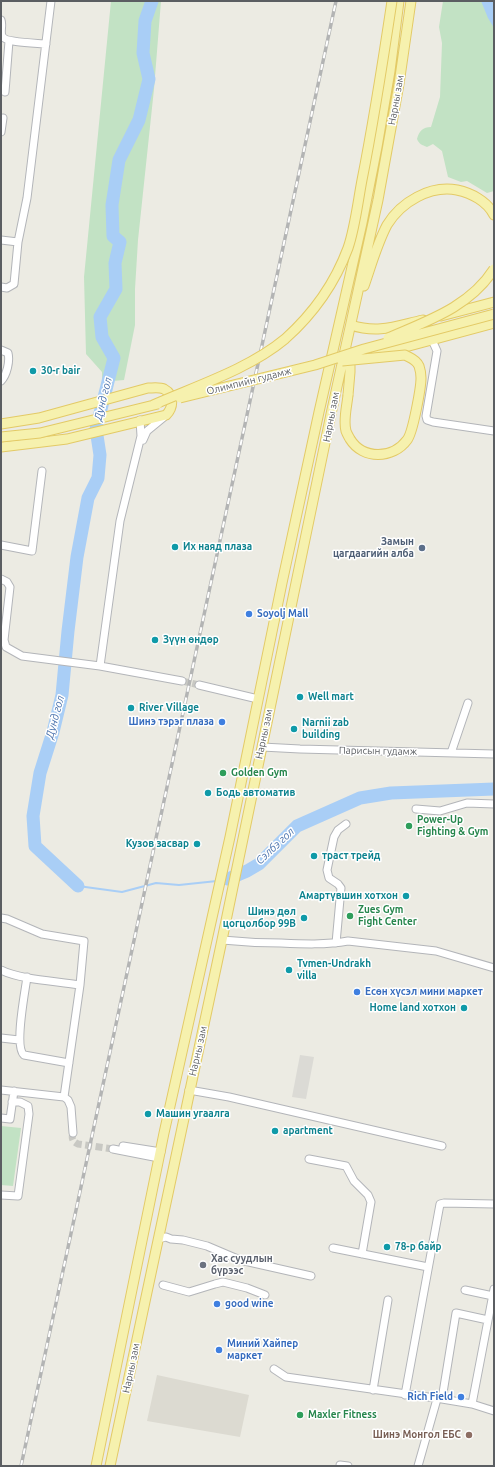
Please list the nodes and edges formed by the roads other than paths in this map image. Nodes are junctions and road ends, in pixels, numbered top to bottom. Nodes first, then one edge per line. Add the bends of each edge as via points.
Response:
1 (51, 1) edge
2 (392, 1) edge
3 (399, 1) edge
4 (411, 1) edge
5 (1, 20) edge
6 (9, 41) junction
7 (46, 44) junction
8 (4, 92) dead end
9 (3, 118) dead end
10 (1, 132) edge
11 (494, 215) edge
12 (1, 240) edge
13 (18, 242) junction
14 (494, 269) edge
15 (1, 287) edge
16 (494, 302) edge
17 (466, 309) junction
18 (353, 313) junction
19 (494, 314) edge
20 (444, 316) junction
21 (494, 323) edge
22 (350, 328) junction
23 (472, 329) junction
24 (450, 335) junction
25 (432, 340) junction
26 (1, 350) edge
27 (364, 350) junction
28 (346, 364) junction
29 (315, 365) junction
30 (1, 381) edge
31 (153, 405) junction
32 (319, 412) junction
33 (331, 414) junction
34 (166, 415) junction
35 (136, 421) junction
36 (1, 424) edge
37 (494, 431) edge
38 (1, 437) edge
39 (140, 445) junction
40 (1, 447) edge
41 (42, 471) dead end
42 (1, 545) edge
43 (1, 579) edge
44 (282, 582) junction
45 (297, 583) junction
46 (280, 595) junction
47 (292, 599) junction
48 (100, 666) junction
49 (182, 681) tunnel mouth
50 (199, 685) tunnel mouth
51 (258, 699) junction
52 (468, 703) dead end
53 (262, 747) junction
54 (451, 753) junction
55 (494, 754) edge
56 (494, 804) edge
57 (416, 809) dead end
58 (346, 824) dead end
59 (1, 918) edge
60 (222, 940) junction
61 (336, 943) junction
62 (494, 968) edge
63 (1, 970) edge
64 (27, 977) junction
65 (80, 985) junction
66 (1, 1038) edge
67 (19, 1040) junction
68 (69, 1063) junction
69 (1, 1090) edge
70 (14, 1091) junction
71 (174, 1092) junction
72 (189, 1093) junction
73 (64, 1097) junction
74 (12, 1102) junction
75 (1, 1118) edge
76 (73, 1133) tunnel mouth
77 (442, 1146) dead end
78 (114, 1147) tunnel mouth
79 (160, 1155) junction
80 (309, 1159) dead end
81 (1, 1195) edge
82 (494, 1204) edge
83 (158, 1239) junction
84 (333, 1248) dead end
85 (362, 1254) junction
86 (428, 1267) junction
87 (311, 1276) dead end
88 (162, 1285) dead end
89 (465, 1290) dead end
90 (493, 1292) edge
91 (265, 1295) dead end
92 (388, 1300) dead end
93 (488, 1320) junction
94 (274, 1369) dead end
95 (373, 1390) junction
96 (405, 1395) junction
97 (440, 1399) junction
98 (472, 1404) junction
99 (494, 1412) edge
100 (102, 1436) junction
101 (116, 1438) junction
102 (96, 1466) edge
103 (110, 1466) edge
104 (340, 1466) edge
105 (348, 1466) edge
106 (418, 1466) edge

1 - 7 street
2 - 31 main road, bridge via 371,136 354,220 348,247 336,276 302,323 264,354 231,372
3 - 32 main road, Нарны зам via 377,147
4 - 18 main road, Нарны зам via 388,149
5 - 6 street via 3,38
6 - 7 street
6 - 8 street
7 - 13 street via 27,198
9 - 10 street
11 - 18 main road via 475,196 448,188 422,194 408,202 394,216 383,234
12 - 13 street
13 - 15 street via 14,284 7,288
14 - 27 main road, bridge via 475,292 448,312
16 - 17 main road
17 - 20 main road
17 - 23 main road via 465,326
18 - 22 main road, Нарны зам
19 - 27 main road, Олимпийн гудамж, bridge
20 - 22 main road via 379,330
20 - 24 main road via 455,325
21 - 23 main road
22 - 28 main road, Нарны зам
23 - 24 main road
24 - 25 main road
25 - 28 main road
25 - 37 street via 437,351 427,420
26 - 30 street via 8,353 9,358
27 - 29 main road, Олимпийн гудамж, bridge
28 - 29 main road, bridge via 346,432 354,444 373,455 386,454 399,448 408,439 412,429 421,377 419,366 414,359 405,355 391,355
28 - 33 main road, Нарны зам
29 - 31 main road, Олимпийн гудамж, bridge
31 - 38 main road, Олимпийн гудамж, bridge via 40,433
32 - 33 main road
32 - 44 main road, Нарны зам
33 - 45 main road, Нарны зам
34 - 35 main road
34 - 36 main road via 170,411 172,399 168,392 163,388 148,388 39,418
34 - 39 street via 147,431
35 - 39 street via 142,432
35 - 40 main road via 67,439
39 - 48 street via 120,521
41 - 42 street via 32,551
43 - 48 street via 10,587 4,640 6,647 22,656
44 - 45 main road via 288,587
44 - 46 main road, Нарны зам
45 - 47 main road, Нарны зам
46 - 47 main road via 290,594
46 - 51 main road, Нарны зам
47 - 53 main road, Нарны зам
48 - 49 street
50 - 51 street
51 - 71 main road, Нарны зам
52 - 54 street
53 - 54 street, Парисын гудамж
53 - 60 main road, Нарны зам
54 - 55 street, Парисын гудамж
56 - 57 street via 466,803 440,811
58 - 61 street via 334,836 327,870 329,878 341,888
59 - 65 street via 42,934 84,941
60 - 61 street
60 - 72 main road, Нарны зам
61 - 62 street via 348,941 436,952
63 - 64 street
64 - 65 street
64 - 67 street
65 - 68 street
66 - 67 street
67 - 68 street via 21,1053 24,1055
68 - 73 street
69 - 70 street
70 - 73 street
70 - 74 street
71 - 72 main road via 179,1095
71 - 79 main road, Нарны зам
72 - 77 street via 236,1099
72 - 83 main road, Нарны зам
73 - 76 street via 71,1107
74 - 75 street via 10,1119
74 - 81 street via 28,1106 29,1114 18,1196
78 - 79 street
79 - 100 main road, Нарны зам
80 - 85 street via 346,1166 354,1181 368,1195 370,1206
82 - 86 street via 440,1204
83 - 87 street via 166,1237 208,1246 240,1260
83 - 101 main road, Нарны зам
84 - 85 street
85 - 86 street
86 - 96 street
88 - 91 street via 189,1292 223,1282
89 - 90 street
90 - 93 street
92 - 95 street
93 - 97 street via 456,1313
93 - 98 street
94 - 95 street via 286,1377
95 - 96 street
96 - 97 street
97 - 98 street
97 - 106 street
98 - 99 street
100 - 101 main road via 109,1440
100 - 102 main road, Нарны зам
101 - 103 main road, Нарны зам
104 - 105 street

